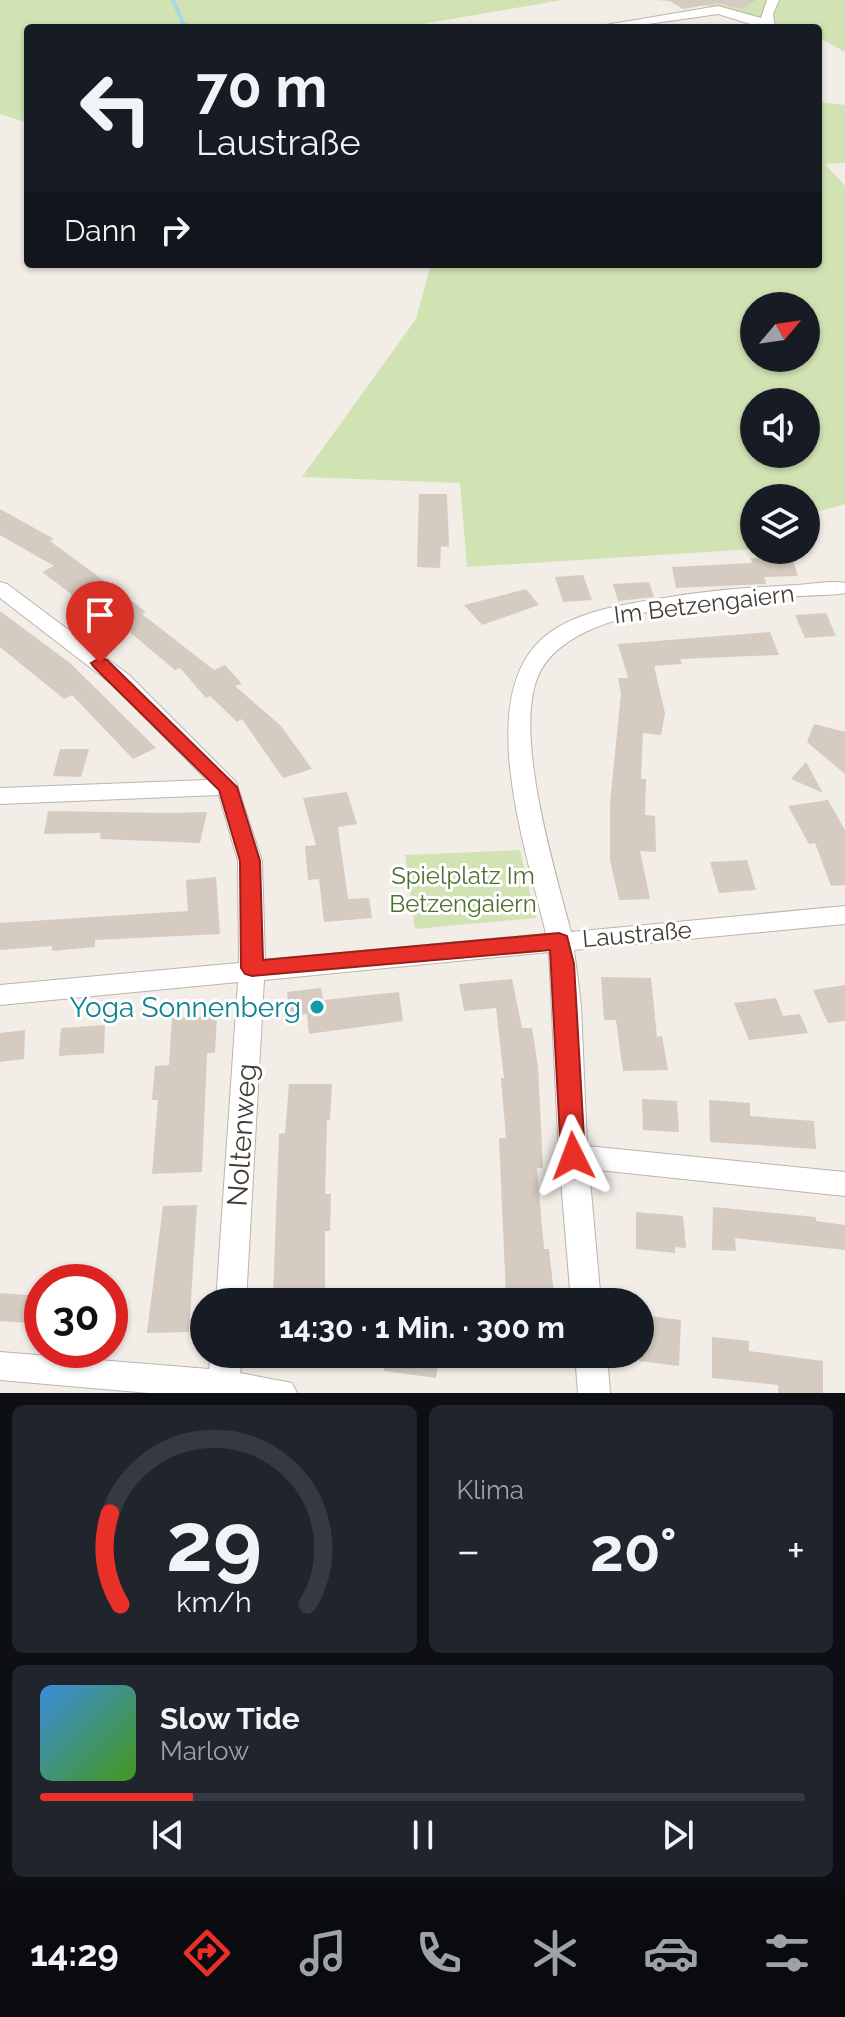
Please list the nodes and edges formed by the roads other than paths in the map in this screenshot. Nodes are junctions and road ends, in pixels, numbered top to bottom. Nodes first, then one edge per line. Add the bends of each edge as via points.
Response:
1 (773, 0) edge
2 (622, 24) edge
3 (762, 24) edge
4 (768, 24) edge
5 (0, 588) edge
6 (840, 588) dead end
7 (228, 787) junction
8 (0, 796) edge
9 (845, 915) edge
10 (559, 941) junction
11 (252, 968) junction
12 (0, 995) edge
13 (573, 1156) junction
14 (845, 1184) edge
15 (232, 1288) edge
16 (585, 1288) edge
17 (0, 1366) edge
18 (592, 1368) edge
19 (225, 1377) edge
20 (281, 1393) edge
21 (594, 1393) edge

1 - 4 street
2 - 3 street via 718,10
5 - 7 street via 121,680
6 - 10 street, Im Betzengaiern via 728,596 602,617 545,646 528,667 520,718 523,759 531,829
7 - 8 street
7 - 11 street, Noltenweg via 250,861
9 - 10 street, Laustraße
10 - 11 street, Laustraße
10 - 13 street, Im Betzengaiern
11 - 12 street, Laustraße
11 - 15 street, Noltenweg
13 - 14 street
13 - 16 street, Im Betzengaiern
17 - 19 street
18 - 21 street
19 - 20 street

